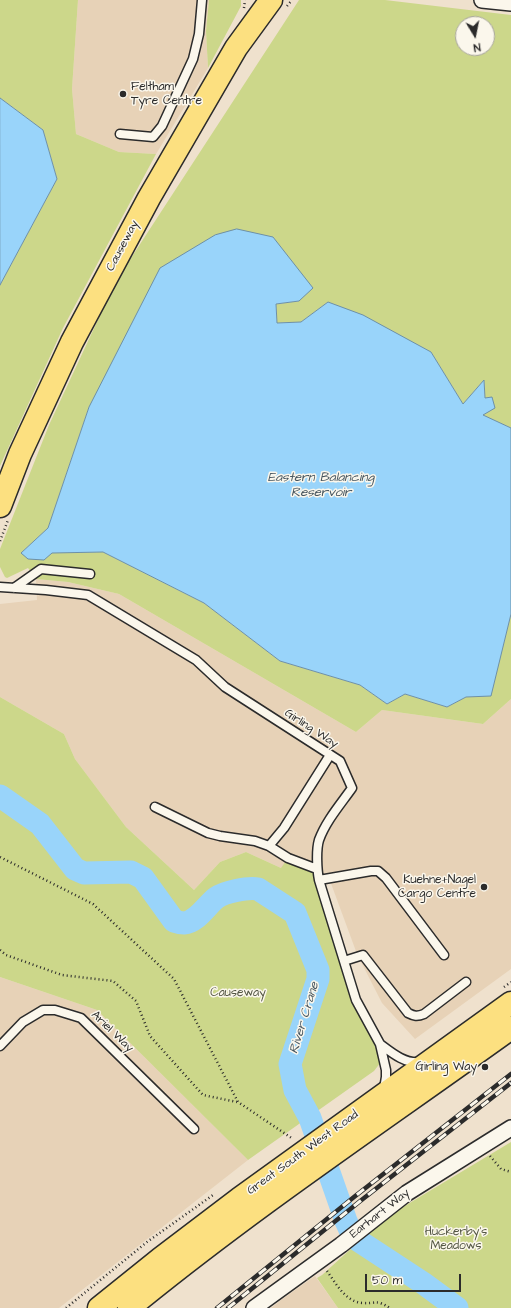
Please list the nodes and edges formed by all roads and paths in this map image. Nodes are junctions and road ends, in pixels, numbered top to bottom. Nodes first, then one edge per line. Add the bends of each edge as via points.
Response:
1 (202, 0) edge
2 (252, 0) edge
3 (271, 0) edge
4 (482, 0) edge
5 (511, 3) edge
6 (236, 48) junction
7 (120, 134) dead end
8 (0, 506) edge
9 (90, 574) dead end
10 (0, 588) edge
11 (14, 588) junction
12 (330, 755) junction
13 (155, 807) dead end
14 (269, 846) junction
15 (0, 857) edge
16 (317, 869) junction
17 (319, 880) junction
18 (0, 950) edge
19 (444, 954) dead end
20 (344, 961) junction
21 (466, 982) dead end
22 (511, 1003) edge
23 (511, 1028) edge
24 (380, 1044) junction
25 (0, 1046) edge
26 (437, 1057) junction
27 (377, 1099) junction
28 (238, 1102) junction
29 (511, 1128) edge
30 (194, 1129) dead end
31 (336, 1140) junction
32 (483, 1146) junction
33 (300, 1156) junction
34 (511, 1172) edge
35 (215, 1194) dead end
36 (318, 1261) junction
37 (66, 1308) edge
38 (99, 1308) edge
39 (129, 1308) edge
40 (254, 1308) edge
41 (390, 1308) edge

1 - 7 lane via 199,34 193,58 162,126 153,137
2 - 6 main road
3 - 6 main road, Causeway
4 - 5 street
6 - 8 main road, Causeway via 149,198 72,342 20,454
9 - 11 lane via 41,569
10 - 11 lane, Girling Way
11 - 12 lane, Girling Way via 88,595 196,660 225,687
12 - 14 lane via 284,828
12 - 16 lane, Girling Way via 340,761 352,788 327,823 318,842
13 - 14 lane via 208,833
14 - 16 lane via 288,858
15 - 28 path via 93,904 174,979
16 - 17 lane, Girling Way
17 - 19 lane via 378,871
17 - 20 lane, Girling Way
18 - 28 path via 6,955 62,975 113,981 136,1001 150,1036 204,1095
20 - 21 lane via 363,955 408,1013 419,1016
20 - 24 lane, Girling Way via 356,1000
22 - 26 main road, Great South West Road
23 - 31 main road, Great South West Road
24 - 26 lane, Girling Way via 404,1060 415,1062
24 - 27 lane, Girling Way via 386,1077
25 - 30 lane, Ariel Way via 23,1022 43,1010 55,1010 81,1018
26 - 27 main road, Great South West Road
27 - 31 main road, Great South West Road
28 - 33 path
29 - 32 street, Earhart Way
31 - 33 main road, Great South West Road
32 - 34 path via 501,1169
32 - 36 street, Earhart Way via 407,1192
33 - 38 main road, Great South West Road via 238,1199
33 - 39 main road, Great South West Road via 248,1215
35 - 37 path via 147,1242
36 - 40 street, Earhart Way
36 - 41 path via 347,1297 363,1303 384,1304

